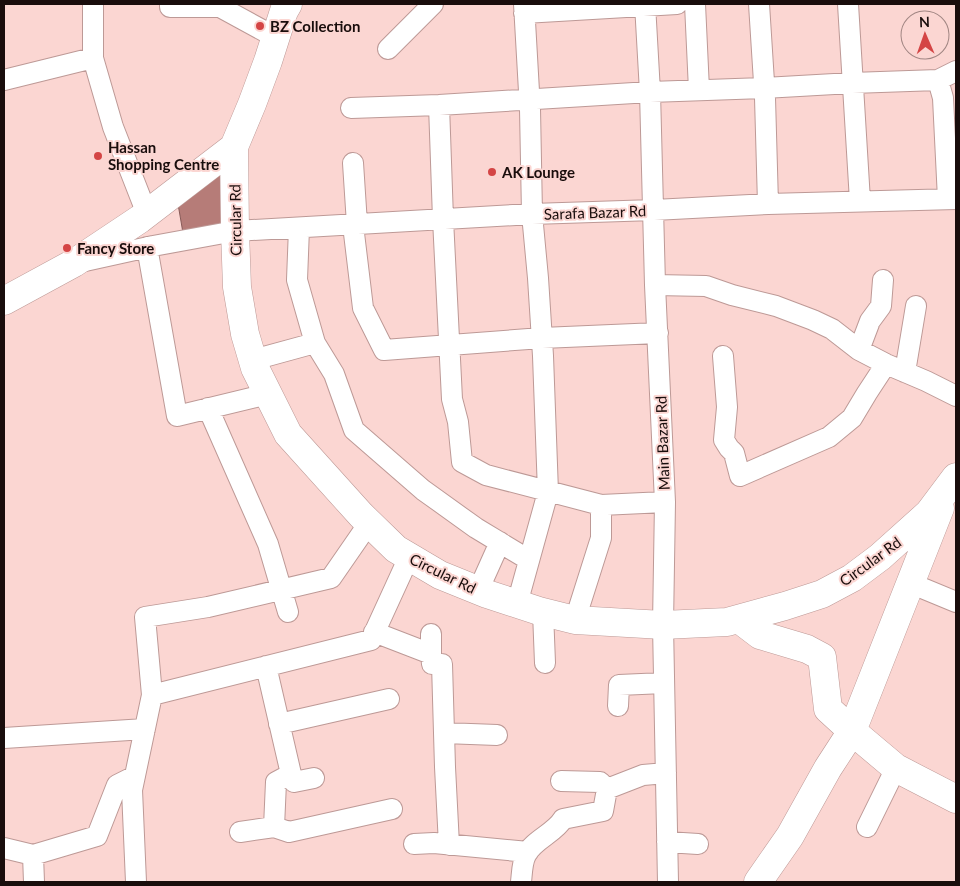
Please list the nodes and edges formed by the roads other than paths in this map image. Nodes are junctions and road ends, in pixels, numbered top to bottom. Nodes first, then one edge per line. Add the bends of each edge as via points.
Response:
1 (93, 4) edge
2 (170, 4) edge
3 (433, 4) edge
4 (677, 4) edge
5 (695, 4) edge
6 (759, 4) edge
7 (848, 4) edge
8 (645, 5) edge
9 (282, 6) edge
10 (524, 9) edge
11 (275, 37) junction
12 (388, 49) dead end
13 (93, 58) junction
14 (956, 71) edge
15 (4, 80) edge
16 (938, 80) junction
17 (852, 83) junction
18 (764, 88) junction
19 (699, 90) junction
20 (650, 92) junction
21 (530, 99) junction
22 (438, 105) junction
23 (351, 108) dead end
24 (234, 147) junction
25 (353, 163) dead end
26 (952, 199) edge
27 (860, 201) junction
28 (768, 204) junction
29 (654, 210) junction
30 (147, 214) junction
31 (532, 214) junction
32 (442, 219) junction
33 (355, 224) junction
34 (300, 228) junction
35 (234, 231) junction
36 (147, 247) junction
37 (74, 263) junction
38 (883, 280) dead end
39 (655, 285) junction
40 (4, 301) edge
41 (916, 306) dead end
42 (658, 333) junction
43 (542, 338) junction
44 (315, 343) junction
45 (449, 345) junction
46 (859, 350) junction
47 (723, 356) dead end
48 (253, 360) junction
49 (886, 364) junction
50 (905, 372) junction
51 (268, 394) junction
52 (956, 396) edge
53 (208, 408) junction
54 (952, 484) edge
55 (548, 492) junction
56 (665, 502) junction
57 (601, 505) junction
58 (369, 523) junction
59 (500, 542) junction
60 (409, 557) junction
61 (529, 560) junction
62 (910, 583) junction
63 (281, 590) junction
64 (478, 591) junction
65 (956, 602) edge
66 (517, 604) junction
67 (288, 612) dead end
68 (544, 612) junction
69 (739, 619) junction
70 (575, 620) junction
71 (663, 625) junction
72 (374, 632) junction
73 (431, 634) dead end
74 (430, 654) junction
75 (545, 663) dead end
76 (266, 666) junction
77 (664, 683) junction
78 (152, 695) junction
79 (389, 699) dead end
80 (618, 706) dead end
81 (279, 724) junction
82 (145, 729) junction
83 (852, 731) junction
84 (444, 733) junction
85 (497, 735) dead end
86 (4, 738) edge
87 (896, 768) junction
88 (666, 773) junction
89 (291, 774) junction
90 (135, 776) junction
91 (314, 778) dead end
92 (561, 780) dead end
93 (606, 789) junction
94 (956, 799) edge
95 (392, 809) dead end
96 (274, 827) junction
97 (867, 827) dead end
98 (240, 832) dead end
99 (667, 842) junction
100 (414, 844) dead end
101 (698, 844) dead end
102 (448, 845) junction
103 (4, 848) edge
104 (528, 852) junction
105 (33, 855) junction
106 (34, 882) edge
107 (136, 882) edge
108 (522, 882) edge
109 (668, 882) edge
110 (758, 882) edge

1 - 13 street
2 - 11 street via 170,7 220,7
3 - 12 street
4 - 8 street
5 - 19 street
6 - 18 street
7 - 17 street
8 - 10 street
8 - 20 street, Main Bazar Rd
9 - 11 street, Circular Rd
10 - 21 street
11 - 24 street, Circular Rd
13 - 15 street
13 - 30 street via 113,127
14 - 16 street
16 - 17 street
16 - 26 street via 943,98
17 - 18 street
17 - 27 street
18 - 19 street
18 - 28 street
19 - 20 street
20 - 21 street
20 - 29 street, Main Bazar Rd
21 - 22 street
21 - 31 street
22 - 23 street
22 - 32 street
24 - 30 street
24 - 35 street, Circular Rd
25 - 33 street
26 - 27 street, Sarafa Bazar Rd
27 - 28 street, Sarafa Bazar Rd
28 - 29 street, Sarafa Bazar Rd
29 - 31 street, Sarafa Bazar Rd
29 - 39 street, Main Bazar Rd
30 - 37 street
31 - 32 street, Sarafa Bazar Rd
31 - 43 street
32 - 33 street, Sarafa Bazar Rd
32 - 45 street
33 - 34 street, Sarafa Bazar Rd
33 - 45 street via 363,308 384,350
34 - 35 street, Sarafa Bazar Rd
34 - 44 street via 297,280
35 - 36 street, Sarafa Bazar Rd
35 - 48 street, Circular Rd via 237,287
36 - 37 street, Sarafa Bazar Rd
36 - 53 street via 177,416
37 - 40 street
38 - 46 street via 881,306 870,321
39 - 42 street, Main Bazar Rd
39 - 46 street via 706,286 776,306 832,329
41 - 50 street
42 - 43 street
42 - 56 street, Main Bazar Rd
43 - 45 street
43 - 55 street
44 - 48 street
44 - 59 street via 334,374 354,430 423,490
45 - 55 street via 452,399 462,462 486,475
46 - 49 street
47 - 49 street via 727,407 724,440 734,453 740,476 829,437 852,418
48 - 51 street, Circular Rd
49 - 50 street
50 - 52 street
51 - 53 street
51 - 58 street, Circular Rd via 288,434
53 - 63 street via 268,544
54 - 62 street
54 - 69 street, Circular Rd via 911,530 852,578 822,594
55 - 57 street
55 - 61 street
56 - 57 street
56 - 71 street, Main Bazar Rd
57 - 70 street via 602,538
58 - 60 street, Circular Rd
58 - 63 street via 331,578
59 - 61 street
59 - 64 street
60 - 64 street, Circular Rd
60 - 72 street
61 - 66 street
62 - 65 street
62 - 83 street
63 - 67 street
63 - 78 street via 145,617
64 - 66 street, Circular Rd
66 - 68 street, Circular Rd
68 - 70 street, Circular Rd
68 - 75 street
69 - 71 street, Circular Rd
69 - 83 street via 760,634 822,657 828,709
70 - 71 street, Circular Rd
71 - 77 street, Main Bazar Rd
72 - 74 street
72 - 76 street via 370,640
73 - 74 street
74 - 84 street via 432,664 442,664
76 - 78 street
76 - 81 street
77 - 80 street via 619,685
77 - 88 street, Main Bazar Rd
78 - 82 street
79 - 81 street
81 - 89 street
82 - 86 street
82 - 90 street
83 - 87 street
83 - 110 street via 790,836
84 - 85 street
84 - 102 street
87 - 94 street
87 - 97 street
88 - 93 street via 643,775
88 - 99 street, Main Bazar Rd
89 - 91 street via 294,782
89 - 96 street via 276,782
90 - 105 street via 117,785 97,836
90 - 107 street via 132,790
92 - 93 street via 600,782
93 - 104 street via 603,811 563,819
95 - 96 street via 289,832
96 - 98 street
99 - 101 street
99 - 109 street, Main Bazar Rd
100 - 102 street
102 - 104 street
103 - 105 street
104 - 108 street
105 - 106 street

